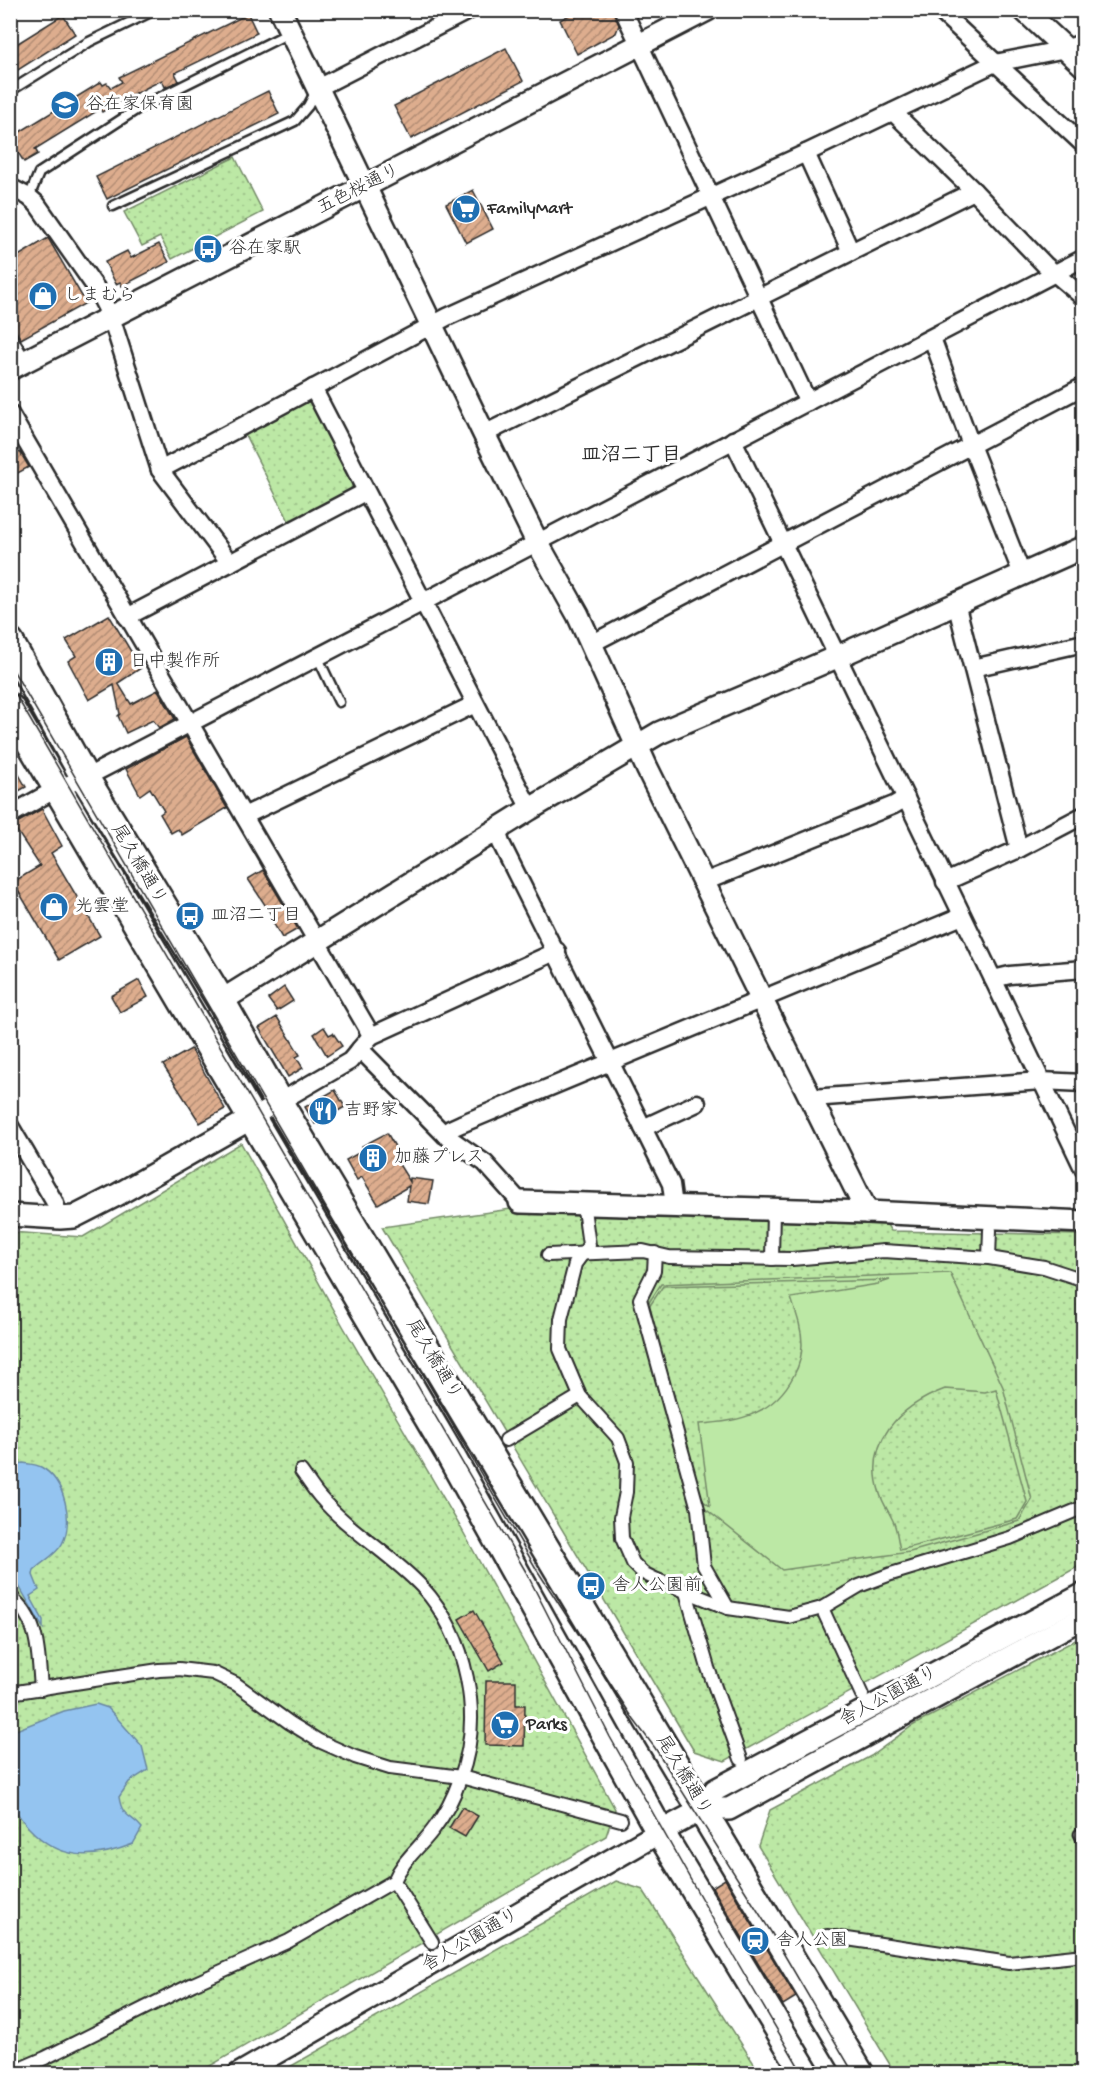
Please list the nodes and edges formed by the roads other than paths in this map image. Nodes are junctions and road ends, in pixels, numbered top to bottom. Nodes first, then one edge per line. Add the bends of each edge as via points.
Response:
1 (155, 10) edge
2 (280, 10) edge
3 (470, 10) edge
4 (623, 10) edge
5 (707, 10) edge
6 (939, 10) edge
7 (1024, 10) edge
8 (291, 32) junction
9 (640, 45) junction
10 (1075, 45) edge
11 (995, 63) junction
12 (1083, 66) edge
13 (318, 88) junction
14 (10, 91) edge
15 (893, 112) junction
16 (1083, 145) edge
17 (806, 153) junction
18 (366, 186) junction
19 (10, 187) edge
20 (974, 191) junction
21 (711, 196) junction
22 (29, 197) junction
23 (113, 206) dead end
24 (851, 252) junction
25 (1083, 258) edge
26 (1055, 273) junction
27 (759, 298) junction
28 (1083, 298) edge
29 (111, 317) junction
30 (431, 325) junction
31 (932, 338) junction
32 (10, 341) edge
33 (17, 366) edge
34 (1083, 386) edge
35 (313, 388) junction
36 (808, 402) junction
37 (10, 414) edge
38 (484, 434) junction
39 (733, 440) junction
40 (970, 445) junction
41 (160, 470) junction
42 (365, 492) junction
43 (537, 542) junction
44 (784, 543) junction
45 (1083, 548) edge
46 (230, 563) junction
47 (1022, 574) junction
48 (422, 602) junction
49 (956, 603) junction
50 (128, 617) junction
51 (10, 643) edge
52 (1083, 643) edge
53 (591, 644) junction
54 (839, 656) junction
55 (318, 658) junction
56 (973, 668) junction
57 (339, 702) dead end
58 (475, 704) junction
59 (10, 708) edge
60 (189, 723) junction
61 (637, 746) junction
62 (85, 778) junction
63 (58, 788) junction
64 (906, 798) junction
65 (530, 809) junction
66 (10, 815) edge
67 (1083, 815) edge
68 (244, 816) junction
69 (496, 830) junction
70 (1019, 849) junction
71 (704, 882) junction
72 (945, 882) junction
73 (962, 916) junction
74 (317, 942) junction
75 (557, 951) junction
76 (1083, 969) edge
77 (993, 979) junction
78 (761, 998) junction
79 (221, 1001) junction
80 (365, 1042) junction
81 (610, 1062) junction
82 (1041, 1081) junction
83 (1083, 1083) edge
84 (812, 1098) junction
85 (279, 1103) junction
86 (697, 1103) dead end
87 (252, 1118) junction
88 (10, 1126) edge
89 (643, 1128) junction
90 (445, 1135) junction
91 (1083, 1170) edge
92 (520, 1202) joint
93 (583, 1202) junction
94 (674, 1206) junction
95 (773, 1210) junction
96 (867, 1212) junction
97 (10, 1215) edge
98 (60, 1218) junction
99 (1083, 1222) edge
100 (990, 1230) dead end
101 (655, 1253) junction
102 (583, 1254) junction
103 (548, 1255) dead end
104 (989, 1258) junction
105 (772, 1259) junction
106 (1083, 1280) edge
107 (580, 1396) junction
108 (506, 1440) dead end
109 (301, 1471) dead end
110 (1083, 1508) edge
111 (686, 1592) junction
112 (1083, 1594) edge
113 (10, 1596) edge
114 (728, 1608) junction
115 (822, 1608) junction
116 (1083, 1617) edge
117 (41, 1689) junction
118 (10, 1693) edge
119 (862, 1695) dead end
120 (741, 1759) dead end
121 (461, 1777) junction
122 (703, 1809) junction
123 (621, 1820) dead end
124 (1083, 1831) edge
125 (660, 1832) junction
126 (1083, 1844) edge
127 (394, 1881) junction
128 (827, 1936) dead end
129 (432, 1942) dead end
130 (1083, 1955) edge
131 (10, 2073) edge
132 (239, 2073) edge
133 (806, 2073) edge
134 (860, 2073) edge

1 - 14 lane via 89,42
2 - 8 street
3 - 13 street
4 - 9 street
5 - 9 street, 五色桜通り
6 - 11 street
7 - 10 street
8 - 13 street
8 - 22 lane via 142,106 39,173
9 - 18 street, 五色桜通り
9 - 21 street
10 - 11 street
10 - 12 street
11 - 15 street
11 - 16 street
13 - 18 street
13 - 23 lane via 295,121
15 - 17 street
15 - 20 street
17 - 21 street
17 - 24 street
18 - 29 street, 五色桜通り
18 - 30 street
19 - 22 street
20 - 24 street
20 - 26 street
21 - 27 street
21 - 30 street
22 - 29 street via 96,288
24 - 27 street
25 - 26 street
26 - 28 street
26 - 31 street
27 - 36 street
27 - 38 street
29 - 33 street, 五色桜通り
29 - 41 street
30 - 35 street
30 - 38 street
31 - 36 street
31 - 40 street
32 - 33 street
34 - 40 street
35 - 41 street
35 - 42 street
36 - 39 street
37 - 50 street
38 - 43 street
39 - 43 street
39 - 44 street
40 - 44 street
40 - 47 street
41 - 46 street
42 - 46 street
42 - 48 street
43 - 48 street
43 - 53 street
44 - 53 street
44 - 54 street
45 - 47 street
46 - 50 street
47 - 49 street
48 - 55 street
48 - 58 street
49 - 54 street
49 - 56 street
50 - 60 street
51 - 62 main road, 尾久橋通り
52 - 56 street
53 - 61 street
54 - 61 street
54 - 64 street
55 - 57 lane
55 - 60 street
56 - 70 street
58 - 65 street
58 - 68 street
59 - 63 main road, 尾久橋通り
60 - 62 street
60 - 68 street
61 - 65 street
61 - 71 street
62 - 63 street
62 - 79 main road, 尾久橋通り
63 - 66 street
63 - 87 main road, 尾久橋通り
64 - 71 street
64 - 72 street
65 - 69 street
67 - 70 street
68 - 74 street
69 - 74 street
69 - 75 street
70 - 72 street
71 - 78 street
72 - 73 street
73 - 77 street
73 - 78 street
74 - 79 street
74 - 80 street
75 - 80 street
75 - 81 street
76 - 77 street
77 - 82 street
78 - 81 street
78 - 84 street
79 - 85 main road, 尾久橋通り
80 - 85 street via 350,1061
80 - 90 street
81 - 89 street
81 - 90 street via 461,1124
82 - 83 street
82 - 84 street
82 - 91 street
84 - 96 street
85 - 87 street
85 - 122 main road, 尾久橋通り
86 - 89 street
87 - 98 street via 117,1195 74,1217
87 - 125 main road, 尾久橋通り via 448,1451
88 - 98 street
89 - 94 street via 671,1184
90 - 92 street via 486,1163
92 - 93 street
93 - 94 street
93 - 102 street via 589,1245
94 - 95 street
95 - 96 street
95 - 105 street
96 - 99 street
97 - 98 street
100 - 104 street
101 - 102 street
101 - 105 street via 669,1257
101 - 114 street via 654,1272 640,1299 698,1509 704,1566
102 - 103 street
102 - 107 street via 575,1264 561,1319 560,1349
104 - 105 street via 884,1251
104 - 106 street via 1044,1267
107 - 108 street
107 - 111 street via 618,1438 627,1462 622,1538 633,1563 643,1573
109 - 121 street via 321,1498 422,1587 444,1616 457,1644 470,1703 470,1732
110 - 115 street via 1010,1538 859,1586
111 - 114 street
111 - 120 street
112 - 122 street, 舎人公園通り via 715,1790
113 - 117 street via 23,1606 36,1632
114 - 115 street via 789,1617
115 - 119 street
116 - 122 street, 舎人公園通り via 729,1809
117 - 118 street
117 - 121 street via 179,1669 213,1673 236,1684 319,1741 355,1757 390,1768
121 - 123 street
121 - 127 street via 435,1827 400,1866
122 - 125 street, 舎人公園通り
122 - 134 main road, 尾久橋通り
124 - 126 lane via 1079,1834
125 - 132 street, 舎人公園通り
125 - 133 main road, 尾久橋通り
127 - 129 street
127 - 131 street via 290,1941
128 - 130 street via 1009,1963

